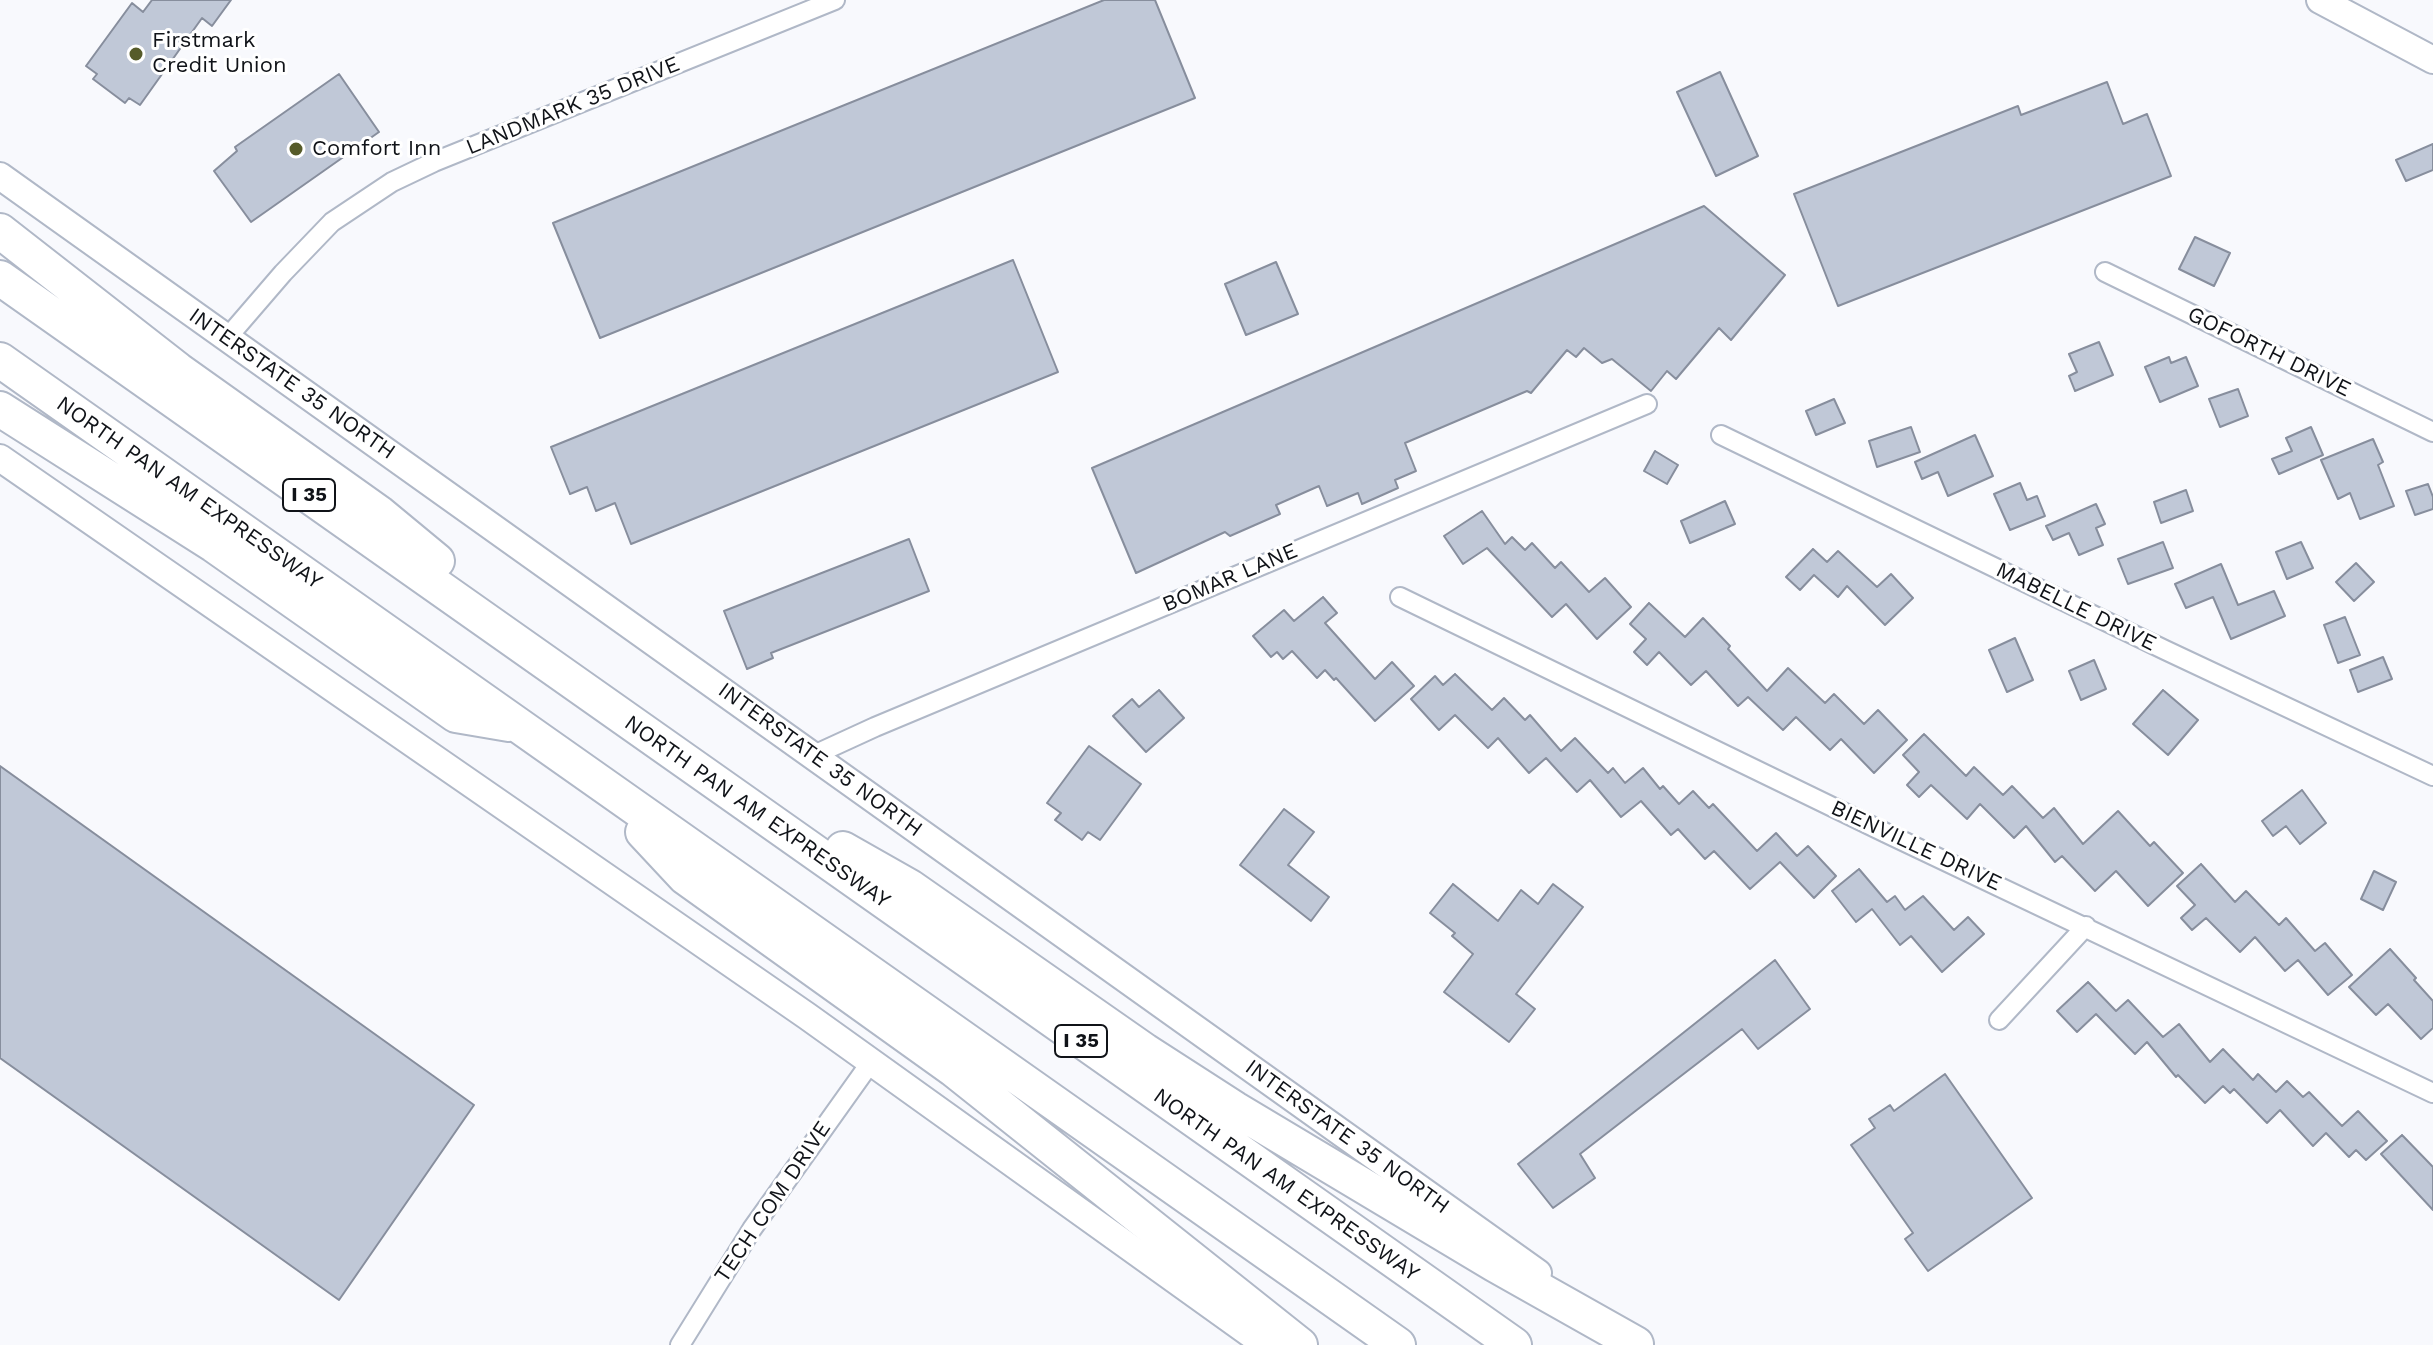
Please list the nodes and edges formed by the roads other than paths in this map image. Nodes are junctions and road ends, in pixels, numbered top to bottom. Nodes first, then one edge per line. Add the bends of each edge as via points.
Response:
1 (835, 0) edge
2 (2320, 0) edge
3 (2433, 60) edge
4 (0, 176) edge
5 (0, 231) edge
6 (2105, 272) dead end
7 (0, 278) edge
8 (227, 338) junction
9 (0, 360) edge
10 (1647, 404) dead end
11 (0, 409) edge
12 (2433, 432) edge
13 (1721, 435) dead end
14 (0, 458) edge
15 (1400, 597) dead end
16 (618, 713) junction
17 (517, 725) junction
18 (649, 736) junction
19 (814, 755) junction
20 (2433, 776) edge
21 (596, 782) junction
22 (2086, 926) junction
23 (1999, 1020) dead end
24 (871, 1062) junction
25 (2433, 1093) edge
26 (1637, 1344) edge
27 (680, 1345) edge
28 (1266, 1345) edge
29 (1300, 1345) edge
30 (1398, 1345) edge
31 (1514, 1345) edge

1 - 8 street, LANDMARK 35 DRIVE via 392,182 332,222
2 - 3 main road
4 - 8 main road, INTERSTATE 35 NORTH
5 - 16 highway via 178,370 379,513
6 - 12 street, GOFORTH DRIVE
7 - 16 highway, NORTH PAN AM EXPRESSWAY / I 35
8 - 19 main road, INTERSTATE 35 NORTH
9 - 17 highway, NORTH PAN AM EXPRESSWAY
10 - 19 street, BOMAR LANE
11 - 17 highway via 214,545 456,715
13 - 20 street, MABELLE DRIVE
14 - 24 main road
15 - 22 street, BIENVILLE DRIVE
16 - 18 highway, NORTH PAN AM EXPRESSWAY / I 35
17 - 21 highway, NORTH PAN AM EXPRESSWAY
18 - 26 highway via 910,887 1235,1109
18 - 31 highway, NORTH PAN AM EXPRESSWAY / I 35
19 - 26 main road, INTERSTATE 35 NORTH
21 - 29 highway via 685,877 953,1069
21 - 30 highway, NORTH PAN AM EXPRESSWAY
22 - 23 street
22 - 25 street, BIENVILLE DRIVE
24 - 27 street, TECH COM DRIVE via 752,1229
24 - 28 main road

